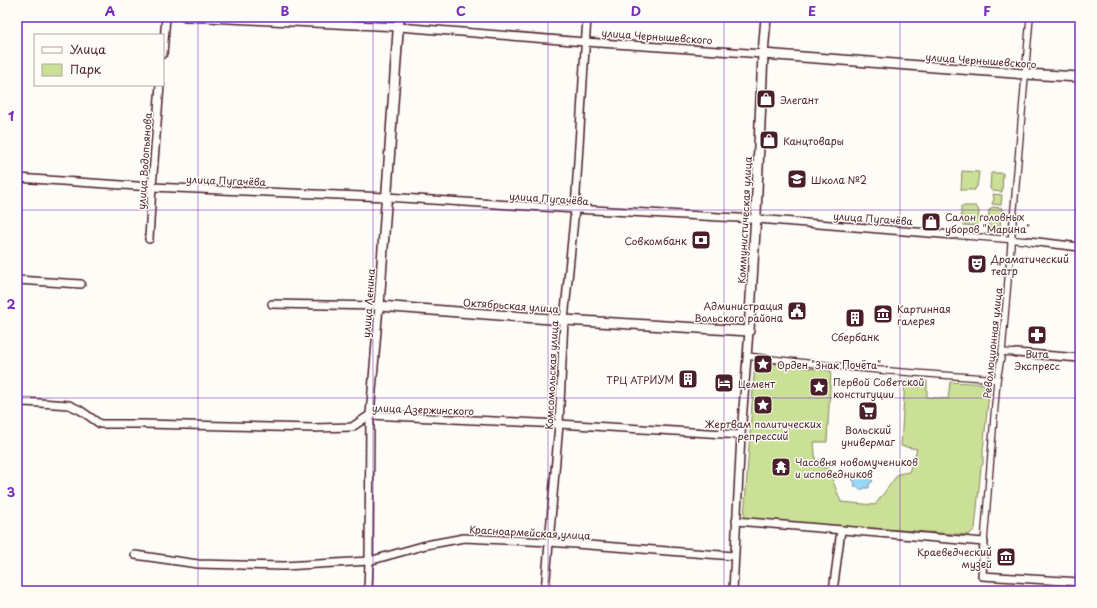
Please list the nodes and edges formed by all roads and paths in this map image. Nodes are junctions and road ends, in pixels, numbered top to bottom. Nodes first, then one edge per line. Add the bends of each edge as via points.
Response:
1 (166, 17) edge
2 (185, 17) edge
3 (399, 17) edge
4 (587, 17) edge
5 (766, 17) edge
6 (1030, 17) edge
7 (399, 27) junction
8 (164, 42) edge
9 (585, 42) junction
10 (763, 54) junction
11 (1025, 74) junction
12 (1080, 77) edge
13 (160, 86) edge
14 (17, 178) edge
15 (152, 187) junction
16 (386, 197) junction
17 (574, 209) junction
18 (756, 219) junction
19 (953, 235) joint
20 (149, 239) dead end
21 (1011, 239) junction
22 (1030, 241) joint
23 (1080, 247) edge
24 (17, 280) edge
25 (81, 284) dead end
26 (272, 304) dead end
27 (379, 306) junction
28 (564, 320) junction
29 (749, 331) junction
30 (1002, 352) junction
31 (1016, 353) joint
32 (747, 356) junction
33 (1080, 358) edge
34 (997, 380) junction
35 (17, 404) edge
36 (370, 415) junction
37 (559, 424) junction
38 (741, 435) junction
39 (736, 521) junction
40 (841, 530) junction
41 (549, 542) junction
42 (984, 542) junction
43 (136, 555) dead end
44 (734, 556) junction
45 (369, 561) junction
46 (1080, 582) edge
47 (368, 591) edge
48 (545, 591) edge
49 (733, 591) edge
50 (833, 591) edge

1 - 8 street
2 - 7 street, улица Чернышевского
3 - 7 street, улица Ленина
4 - 9 street, Комсомольская улица
5 - 10 street, Коммунистическая улица
6 - 11 street, Революционная улица
7 - 9 street, улица Чернышевского
7 - 16 street, улица Ленина
9 - 10 street, улица Чернышевского
9 - 17 street, Комсомольская улица
10 - 11 street, улица Чернышевского
10 - 18 street, Коммунистическая улица
11 - 12 street, улица Чернышевского
11 - 21 street, Революционная улица
13 - 15 street, улица Водопьянова
14 - 15 street, улица Пугачёва
15 - 16 street, улица Пугачёва
15 - 20 street, улица Водопьянова
16 - 17 street, улица Пугачёва
16 - 27 street, улица Ленина
17 - 18 street, улица Пугачёва
17 - 28 street, Комсомольская улица
18 - 19 street, улица Пугачёва
18 - 29 street, Коммунистическая улица
19 - 21 street, улица Пугачёва
21 - 22 street, улица Пугачёва
21 - 30 street, Революционная улица
22 - 23 street, улица Пугачёва
24 - 25 street
26 - 27 street, Октябрьская улица
27 - 28 street, Октябрьская улица
27 - 36 street, улица Ленина
28 - 29 street, Октябрьская улица
28 - 37 street, Комсомольская улица
29 - 32 street, Коммунистическая улица
30 - 31 street
30 - 34 street, Революционная улица
31 - 33 street
32 - 34 street
32 - 38 street, Коммунистическая улица
34 - 42 street, Революционная улица
35 - 36 street, улица Дзержинского via 25,402 70,405 100,424 352,427
36 - 37 street, улица Дзержинского
36 - 45 street, улица Ленина
37 - 38 street, улица Дзержинского
37 - 41 street, Комсомольская улица
38 - 39 street, Коммунистическая улица
39 - 40 street
39 - 44 street, Коммунистическая улица
40 - 42 street
40 - 50 street
41 - 44 street, Красноармейская улица
41 - 45 street, Красноармейская улица via 464,538 426,545
41 - 48 street, Комсомольская улица
42 - 46 street, Революционная улица via 982,576
43 - 45 street, Красноармейская улица via 214,565 284,566
44 - 49 street, Коммунистическая улица
45 - 47 street, улица Ленина

